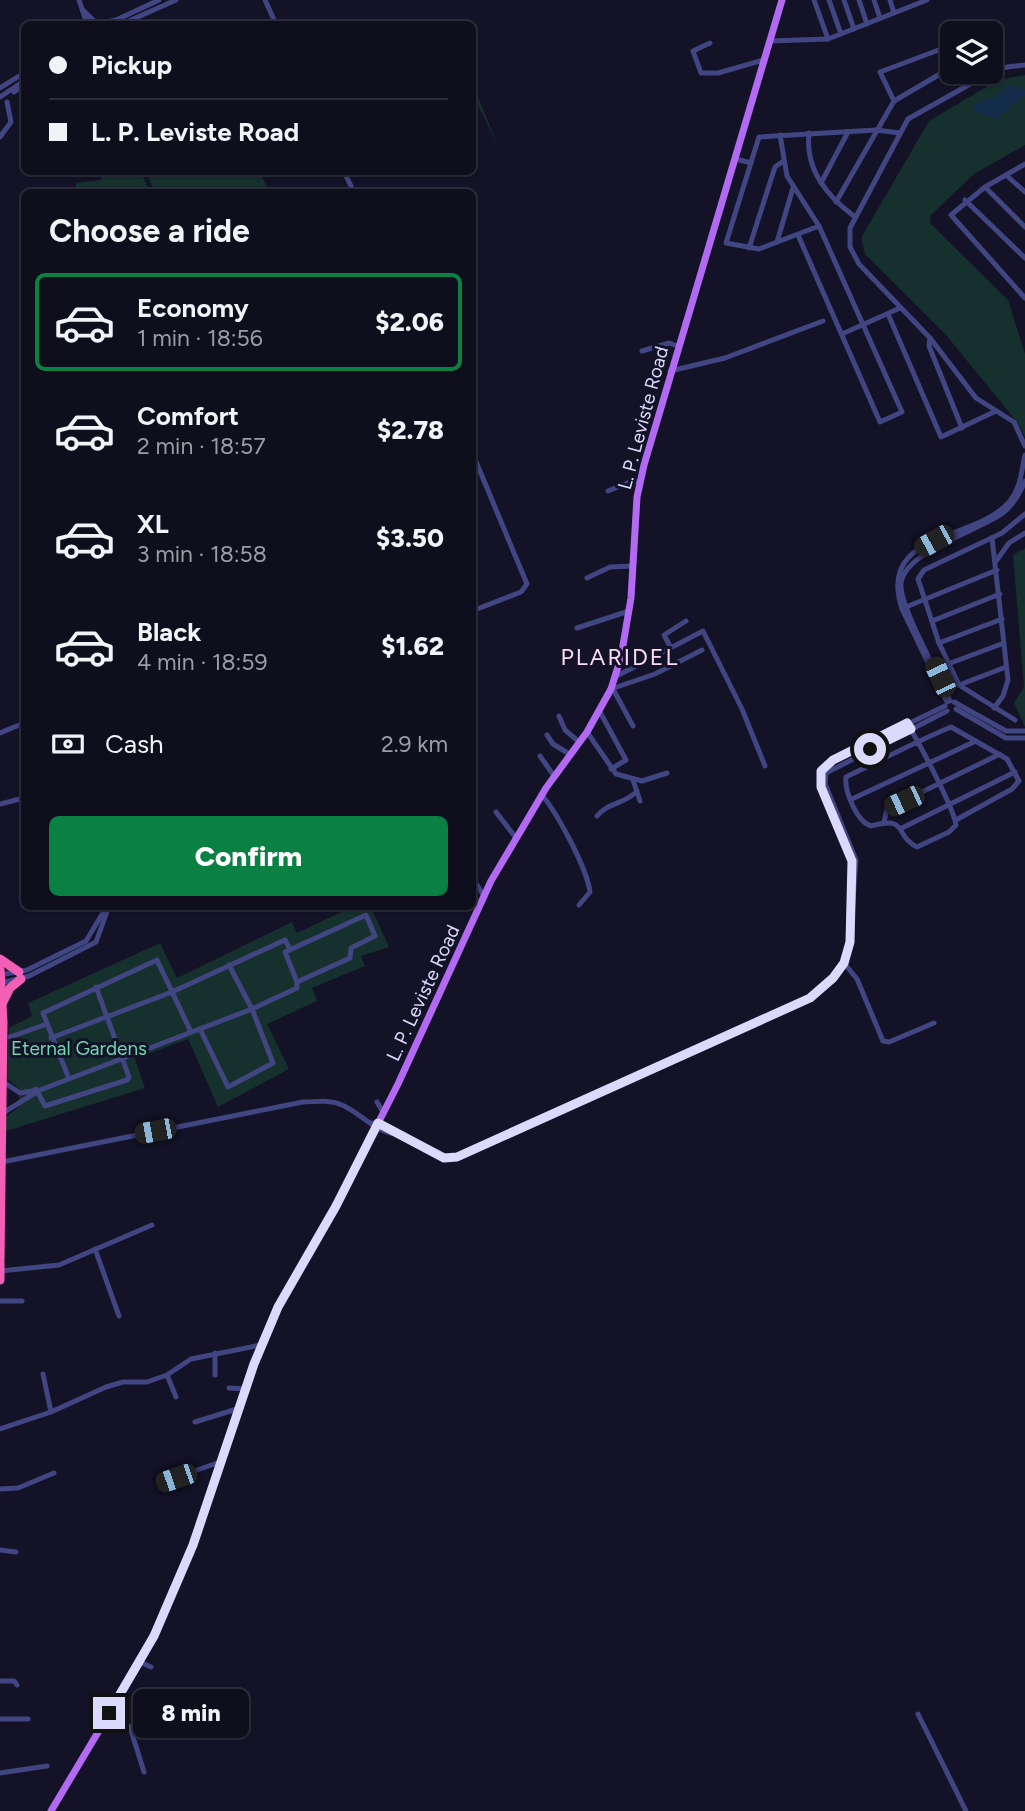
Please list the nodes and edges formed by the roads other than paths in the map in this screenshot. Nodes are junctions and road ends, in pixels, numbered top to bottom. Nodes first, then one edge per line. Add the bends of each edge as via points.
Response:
1 (79, 0) edge
2 (159, 0) edge
3 (176, 0) edge
4 (265, 0) edge
5 (782, 0) edge
6 (814, 0) edge
7 (829, 0) edge
8 (844, 0) edge
9 (859, 0) edge
10 (874, 0) edge
11 (890, 0) edge
12 (904, 0) edge
13 (927, 0) edge
14 (920, 1) edge
15 (907, 8) junction
16 (894, 13) junction
17 (880, 18) junction
18 (92, 21) edge
19 (110, 21) edge
20 (129, 21) edge
21 (275, 21) edge
22 (867, 24) junction
23 (854, 29) junction
24 (841, 34) junction
25 (828, 39) junction
26 (770, 41) junction
27 (710, 43) dead end
28 (697, 49) junction
29 (940, 50) edge
30 (705, 51) dead end
31 (764, 60) junction
32 (1025, 65) edge
33 (1003, 69) edge
34 (940, 74) edge
35 (21, 75) edge
36 (970, 84) edge
37 (21, 85) edge
38 (21, 86) edge
39 (0, 88) edge
40 (14, 92) dead end
41 (0, 97) edge
42 (894, 101) junction
43 (8, 102) dead end
44 (876, 130) junction
45 (848, 132) junction
46 (809, 133) junction
47 (900, 133) junction
48 (780, 135) junction
49 (0, 137) edge
50 (736, 159) junction
51 (782, 162) junction
52 (751, 163) junction
53 (1025, 164) edge
54 (1006, 175) junction
55 (821, 183) junction
56 (985, 187) junction
57 (793, 188) junction
58 (1025, 192) edge
59 (965, 200) junction
60 (836, 202) junction
61 (855, 217) junction
62 (818, 226) junction
63 (1025, 227) edge
64 (798, 235) junction
65 (777, 242) junction
66 (750, 248) junction
67 (1025, 258) edge
68 (1024, 294) edge
69 (900, 308) junction
70 (888, 314) junction
71 (823, 321) dead end
72 (863, 324) junction
73 (842, 334) junction
74 (930, 338) junction
75 (678, 346) junction
76 (642, 351) dead end
77 (670, 371) junction
78 (996, 411) junction
79 (962, 428) junction
80 (1024, 443) edge
81 (1025, 455) edge
82 (476, 462) edge
83 (1025, 481) edge
84 (641, 482) junction
85 (608, 491) dead end
86 (1025, 514) edge
87 (1025, 533) edge
88 (992, 538) junction
89 (996, 561) junction
90 (633, 566) junction
91 (997, 570) junction
92 (587, 578) dead end
93 (1000, 594) junction
94 (922, 598) junction
95 (905, 607) junction
96 (476, 609) edge
97 (629, 611) junction
98 (1002, 619) junction
99 (686, 621) dead end
100 (932, 621) junction
101 (577, 628) dead end
102 (939, 643) junction
103 (1003, 643) junction
104 (671, 648) junction
105 (702, 650) dead end
106 (948, 664) junction
107 (1006, 667) junction
108 (615, 677) junction
109 (959, 685) junction
110 (612, 689) junction
111 (950, 705) junction
112 (994, 708) junction
113 (600, 712) junction
114 (559, 716) dead end
115 (1015, 720) dead end
116 (21, 724) edge
117 (633, 726) dead end
118 (909, 726) junction
119 (1025, 731) edge
120 (587, 732) junction
121 (0, 733) edge
122 (547, 735) dead end
123 (1025, 738) edge
124 (976, 741) junction
125 (579, 742) junction
126 (918, 742) junction
127 (1000, 754) junction
128 (571, 755) junction
129 (540, 756) dead end
130 (927, 764) junction
131 (765, 766) dead end
132 (611, 769) junction
133 (1015, 772) junction
134 (667, 773) dead end
135 (554, 776) junction
136 (633, 780) junction
137 (938, 785) junction
138 (637, 791) junction
139 (542, 795) junction
140 (21, 799) edge
141 (852, 799) junction
142 (640, 802) dead end
143 (0, 804) edge
144 (948, 806) junction
145 (496, 812) dead end
146 (597, 816) dead end
147 (956, 820) junction
148 (884, 822) junction
149 (902, 828) junction
150 (516, 838) junction
151 (476, 883) edge
152 (484, 896) junction
153 (579, 905) dead end
154 (106, 910) edge
155 (290, 949) junction
156 (0, 960) edge
157 (844, 963) junction
158 (229, 965) junction
159 (0, 969) edge
160 (20, 976) junction
161 (1, 979) edge
162 (298, 982) junction
163 (96, 987) junction
164 (172, 992) junction
165 (1, 997) edge
166 (252, 1009) junction
167 (106, 1018) junction
168 (934, 1023) dead end
169 (47, 1024) junction
170 (200, 1029) junction
171 (191, 1032) junction
172 (10, 1037) dead end
173 (51, 1038) junction
174 (123, 1059) junction
175 (69, 1079) junction
176 (2, 1081) junction
177 (16, 1090) junction
178 (38, 1091) junction
179 (18, 1102) junction
180 (377, 1102) dead end
181 (383, 1112) junction
182 (1, 1114) edge
183 (375, 1124) junction
184 (1, 1162) edge
185 (0, 1193) edge
186 (152, 1224) dead end
187 (95, 1249) junction
188 (0, 1261) edge
189 (0, 1271) edge
190 (0, 1280) edge
191 (0, 1301) edge
192 (22, 1301) dead end
193 (119, 1316) dead end
194 (261, 1345) junction
195 (215, 1353) junction
196 (43, 1374) dead end
197 (167, 1375) junction
198 (215, 1375) dead end
199 (229, 1388) dead end
200 (246, 1389) junction
201 (176, 1397) dead end
202 (240, 1408) junction
203 (51, 1412) junction
204 (195, 1422) dead end
205 (0, 1429) edge
206 (223, 1461) junction
207 (54, 1473) dead end
208 (160, 1483) dead end
209 (0, 1489) edge
210 (0, 1550) edge
211 (16, 1552) dead end
212 (140, 1662) junction
213 (150, 1667) dead end
214 (0, 1681) edge
215 (17, 1685) dead end
216 (109, 1713) junction
217 (918, 1714) dead end
218 (0, 1718) edge
219 (28, 1719) dead end
220 (47, 1766) dead end
221 (144, 1772) dead end
222 (0, 1773) edge
223 (51, 1811) edge
224 (965, 1811) edge

1 - 18 street
2 - 19 street
3 - 20 street
4 - 21 street
5 - 26 main road, L. P. Leviste Road
6 - 25 street
7 - 24 street
8 - 23 street
9 - 22 street
10 - 17 street
11 - 16 street
12 - 15 street
13 - 14 street
14 - 15 street
15 - 16 street
16 - 17 street
17 - 22 street
22 - 23 street
23 - 24 street
24 - 25 street
25 - 26 street
26 - 31 main road, L. P. Leviste Road
27 - 28 street
28 - 30 street
28 - 31 street via 693,53 702,73
29 - 42 street via 880,72
31 - 50 main road, L. P. Leviste Road
32 - 33 street
34 - 42 street
35 - 39 street
36 - 47 street via 908,119
37 - 41 street
38 - 40 street
42 - 44 street
43 - 49 street via 11,122
44 - 45 street
44 - 47 street
44 - 60 street
45 - 46 street
45 - 55 street
46 - 48 street
46 - 55 street via 809,162
47 - 61 street
48 - 51 street
48 - 52 street via 759,137
50 - 52 street
50 - 75 main road, L. P. Leviste Road
51 - 57 street
51 - 66 street via 775,167
52 - 66 street via 726,243
53 - 54 street
54 - 56 street
54 - 58 street
55 - 60 street
56 - 59 street
56 - 63 street
57 - 62 street
57 - 65 street
59 - 67 street
59 - 68 street via 952,218
60 - 61 street
61 - 69 street via 849,237 853,255
62 - 64 street
62 - 72 street
64 - 65 street
64 - 73 street
65 - 66 street
69 - 70 street
69 - 74 street
70 - 72 street
70 - 79 street via 941,437
71 - 77 street via 724,358
72 - 73 street
72 - 73 street via 902,412 880,422
74 - 78 street via 976,398
74 - 79 street via 929,346
75 - 76 street via 669,343
75 - 77 main road, L. P. Leviste Road
77 - 84 main road, L. P. Leviste Road
78 - 79 street
78 - 80 street via 1014,422
81 - 95 street via 1018,486 1002,509 934,541 903,563 897,583
82 - 96 street via 527,584 518,593
83 - 95 street via 1015,501 1002,513 908,566 900,583
84 - 85 street
84 - 90 main road, L. P. Leviste Road
86 - 88 street
87 - 89 street via 1009,543
88 - 89 street
88 - 94 street via 920,573
89 - 91 street
90 - 92 street via 610,567
90 - 97 main road, L. P. Leviste Road
91 - 93 street
91 - 94 street
93 - 98 street
93 - 100 street
94 - 95 street
94 - 100 street
95 - 111 street
97 - 101 street
97 - 108 main road, L. P. Leviste Road
98 - 102 street
98 - 103 street
99 - 104 street via 664,635
100 - 102 street
102 - 106 street
103 - 106 street
103 - 107 street
104 - 108 street
104 - 131 street via 703,631
105 - 110 street
106 - 109 street
107 - 109 street
107 - 112 street via 1009,680
108 - 110 main road, L. P. Leviste Road
109 - 112 street
110 - 113 main road, L. P. Leviste Road
110 - 117 street
111 - 118 street
111 - 119 street via 1006,732
111 - 123 street via 1006,738
112 - 115 street
113 - 120 main road, L. P. Leviste Road
113 - 132 street via 626,761
114 - 125 street via 565,730
116 - 121 street
118 - 126 street
118 - 157 street via 833,760 821,771 821,787 850,854 854,891
120 - 125 main road, L. P. Leviste Road
120 - 132 street
122 - 128 street
124 - 126 street via 951,727
124 - 127 street
124 - 130 street
125 - 128 main road, L. P. Leviste Road
126 - 130 street
126 - 141 street via 846,777
127 - 133 street
127 - 137 street
128 - 135 main road, L. P. Leviste Road
129 - 135 street
130 - 137 street
130 - 141 street
132 - 136 street
133 - 144 street
133 - 147 street via 1019,783 1012,789
134 - 136 street
135 - 139 main road, L. P. Leviste Road
136 - 138 street
137 - 144 street
137 - 148 street via 887,809
138 - 142 street
138 - 146 street via 630,799 609,804
139 - 150 main road, L. P. Leviste Road
139 - 153 street via 555,811 585,873 590,892
140 - 143 street
141 - 148 street via 867,825
144 - 147 street
144 - 149 street
145 - 150 street
147 - 149 street via 954,829 917,847
148 - 149 street
150 - 152 main road, L. P. Leviste Road
151 - 152 street
152 - 181 main road, L. P. Leviste Road
154 - 160 street via 86,941
155 - 158 street via 285,940
155 - 162 street via 285,955
155 - 162 street via 364,915 375,933 351,948 351,958
156 - 160 highway
157 - 168 street via 856,979 883,1041
157 - 183 street via 810,998 465,1154 444,1158
158 - 164 street
158 - 166 street
159 - 161 highway
160 - 161 street
160 - 165 highway
161 - 165 highway
162 - 166 street via 297,988
163 - 164 street via 157,960
163 - 167 street
163 - 169 street via 45,1010
164 - 167 street
164 - 171 street
165 - 176 highway
166 - 170 street
166 - 170 street via 273,1063 228,1087
167 - 173 street
167 - 174 street
169 - 172 street
169 - 173 street
170 - 171 street
171 - 174 street
173 - 175 street
174 - 175 street
174 - 178 street via 127,1080 45,1106
175 - 178 street
176 - 177 street
176 - 182 highway
177 - 178 street
177 - 179 street
178 - 179 street
179 - 182 street
180 - 181 street
181 - 183 main road, L. P. Leviste Road
182 - 184 highway
183 - 184 street via 342,1104 303,1102
183 - 194 main road, L. P. Leviste Road
184 - 185 highway
185 - 188 highway
186 - 187 street
187 - 189 street via 59,1265
187 - 193 street
188 - 189 highway
189 - 190 highway
191 - 192 street
194 - 195 street
194 - 200 main road, L. P. Leviste Road
195 - 197 street via 191,1359
195 - 198 street
196 - 203 street
197 - 201 street
197 - 203 street via 106,1387
199 - 200 street
200 - 202 main road, L. P. Leviste Road
202 - 204 street
202 - 206 main road, L. P. Leviste Road
203 - 205 street
206 - 208 street
206 - 212 main road, L. P. Leviste Road via 193,1545
207 - 209 street via 18,1488
210 - 211 street
212 - 213 street
212 - 216 main road, L. P. Leviste Road
214 - 215 street
216 - 221 street via 130,1727
216 - 223 main road, L. P. Leviste Road
217 - 224 street
218 - 219 street
220 - 222 street

